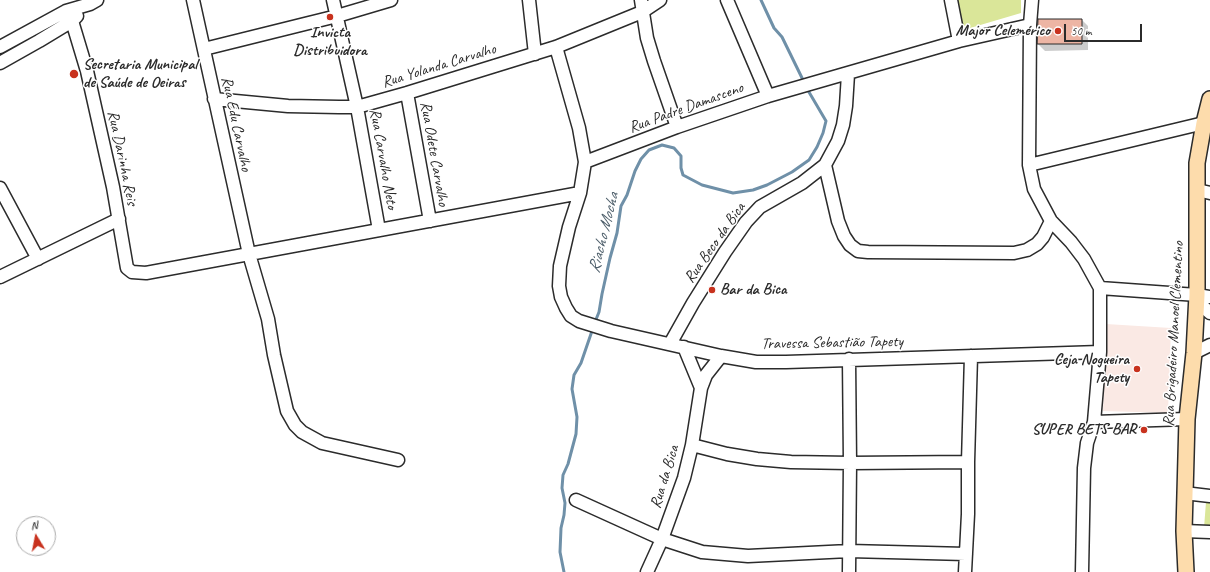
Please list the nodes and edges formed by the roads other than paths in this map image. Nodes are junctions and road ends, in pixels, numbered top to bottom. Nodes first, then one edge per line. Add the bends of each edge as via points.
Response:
1 (193, 0) edge
2 (333, 0) edge
3 (391, 0) edge
4 (529, 0) edge
5 (660, 0) edge
6 (727, 0) edge
7 (951, 0) edge
8 (1032, 0) edge
9 (93, 2) edge
10 (641, 6) edge
11 (69, 16) junction
12 (337, 16) junction
13 (1030, 25) junction
14 (959, 41) junction
15 (0, 47) edge
16 (556, 47) junction
17 (204, 49) junction
18 (535, 54) junction
19 (0, 63) edge
20 (848, 74) junction
21 (407, 93) junction
22 (768, 96) junction
23 (214, 99) junction
24 (1210, 99) edge
25 (357, 107) junction
26 (1204, 123) junction
27 (677, 127) junction
28 (585, 162) junction
29 (825, 165) junction
30 (1029, 165) junction
31 (0, 188) edge
32 (1203, 191) edge
33 (580, 193) junction
34 (3, 202) edge
35 (118, 219) junction
36 (430, 221) junction
37 (1050, 221) junction
38 (379, 230) junction
39 (249, 254) junction
40 (38, 259) junction
41 (0, 277) edge
42 (1100, 288) junction
43 (1201, 298) edge
44 (1210, 313) edge
45 (670, 344) junction
46 (1210, 345) edge
47 (684, 347) junction
48 (1100, 352) junction
49 (1194, 353) junction
50 (721, 356) junction
51 (971, 356) junction
52 (849, 359) junction
53 (701, 388) junction
54 (1187, 418) junction
55 (1094, 422) junction
56 (692, 445) junction
57 (398, 460) dead end
58 (968, 462) junction
59 (850, 463) junction
60 (1184, 493) junction
61 (1210, 496) edge
62 (576, 500) dead end
63 (1184, 531) junction
64 (1210, 532) edge
65 (662, 539) junction
66 (849, 551) junction
67 (966, 554) junction
68 (647, 572) edge
69 (849, 572) edge
70 (965, 572) edge
71 (1082, 572) edge
72 (1186, 572) edge

1 - 17 street, Rua Edu Carvalho
2 - 12 street, Rua Carvalho Neto
3 - 12 street
4 - 18 street
5 - 10 street, Rua Yolanda Carvalho
6 - 22 street
7 - 14 street
8 - 13 street
9 - 11 street
10 - 16 street, Rua Yolanda Carvalho
10 - 27 street via 647,38
11 - 15 street
11 - 19 street
11 - 35 street, Rua Darinha Reis via 102,137
12 - 17 street
12 - 25 street, Rua Carvalho Neto
13 - 14 street
13 - 30 street
14 - 20 street
16 - 18 street, Rua Yolanda Carvalho
16 - 28 street via 579,128
17 - 23 street, Rua Edu Carvalho
18 - 21 street, Rua Yolanda Carvalho
20 - 22 street, Rua Padre Damasceno
20 - 29 street, Rua Beco da Bica via 843,125 838,141
21 - 25 street, Rua Yolanda Carvalho
21 - 36 street, Rua Odete Carvalho
22 - 27 street, Rua Padre Damasceno
23 - 25 street, Rua Yolanda Carvalho via 288,106
23 - 39 street, Rua Edu Carvalho
24 - 26 main road, Rua Brigadeiro Manoel Clementino
25 - 38 street, Rua Carvalho Neto
26 - 30 street
26 - 32 main road, Rua Brigadeiro Manoel Clementino via 1197,163
27 - 28 street, Rua Padre Damasceno
28 - 33 street
29 - 37 street via 838,221 850,245 858,251 1014,253 1037,244
29 - 45 street, Rua Beco da Bica via 802,183 760,207 746,222 693,303
30 - 37 street via 1034,189
31 - 34 street
32 - 43 main road, Rua Brigadeiro Manoel Clementino
33 - 36 street
33 - 45 street, Travessa Sebastião Tapety via 560,266 559,286 566,308 571,316 579,321
34 - 40 street
35 - 39 street, Rua Darinha Reis via 127,268 132,272 146,273
35 - 40 street
36 - 38 street
37 - 42 street via 1084,259
38 - 39 street
39 - 57 street, Rua Edu Carvalho via 268,319 287,411 295,424 302,432 322,443
40 - 41 street
42 - 43 street
42 - 48 street
43 - 44 street
43 - 49 main road, Rua Brigadeiro Manoel Clementino
45 - 47 street, Travessa Sebastião Tapety
46 - 49 street
47 - 50 street, Travessa Sebastião Tapety
47 - 53 street
48 - 51 street, Travessa Sebastião Tapety
48 - 55 street
49 - 54 main road, Rua Brigadeiro Manoel Clementino
50 - 52 street, Travessa Sebastião Tapety via 756,362
50 - 53 street, Rua da Bica via 706,375
51 - 52 street, Travessa Sebastião Tapety
51 - 58 street
52 - 59 street
53 - 56 street, Rua da Bica
54 - 55 street
54 - 60 main road, Rua Brigadeiro Manoel Clementino
55 - 71 street via 1087,444 1084,468
56 - 59 street via 757,459
56 - 65 street, Rua da Bica via 678,496
58 - 59 street
58 - 67 street
59 - 66 street
60 - 61 street
60 - 63 main road, Rua Brigadeiro Manoel Clementino
62 - 65 street
63 - 64 street
63 - 72 main road, Rua Brigadeiro Manoel Clementino
65 - 66 street via 702,552 748,556
65 - 68 street, Rua da Bica
66 - 67 street
66 - 69 street
67 - 70 street

